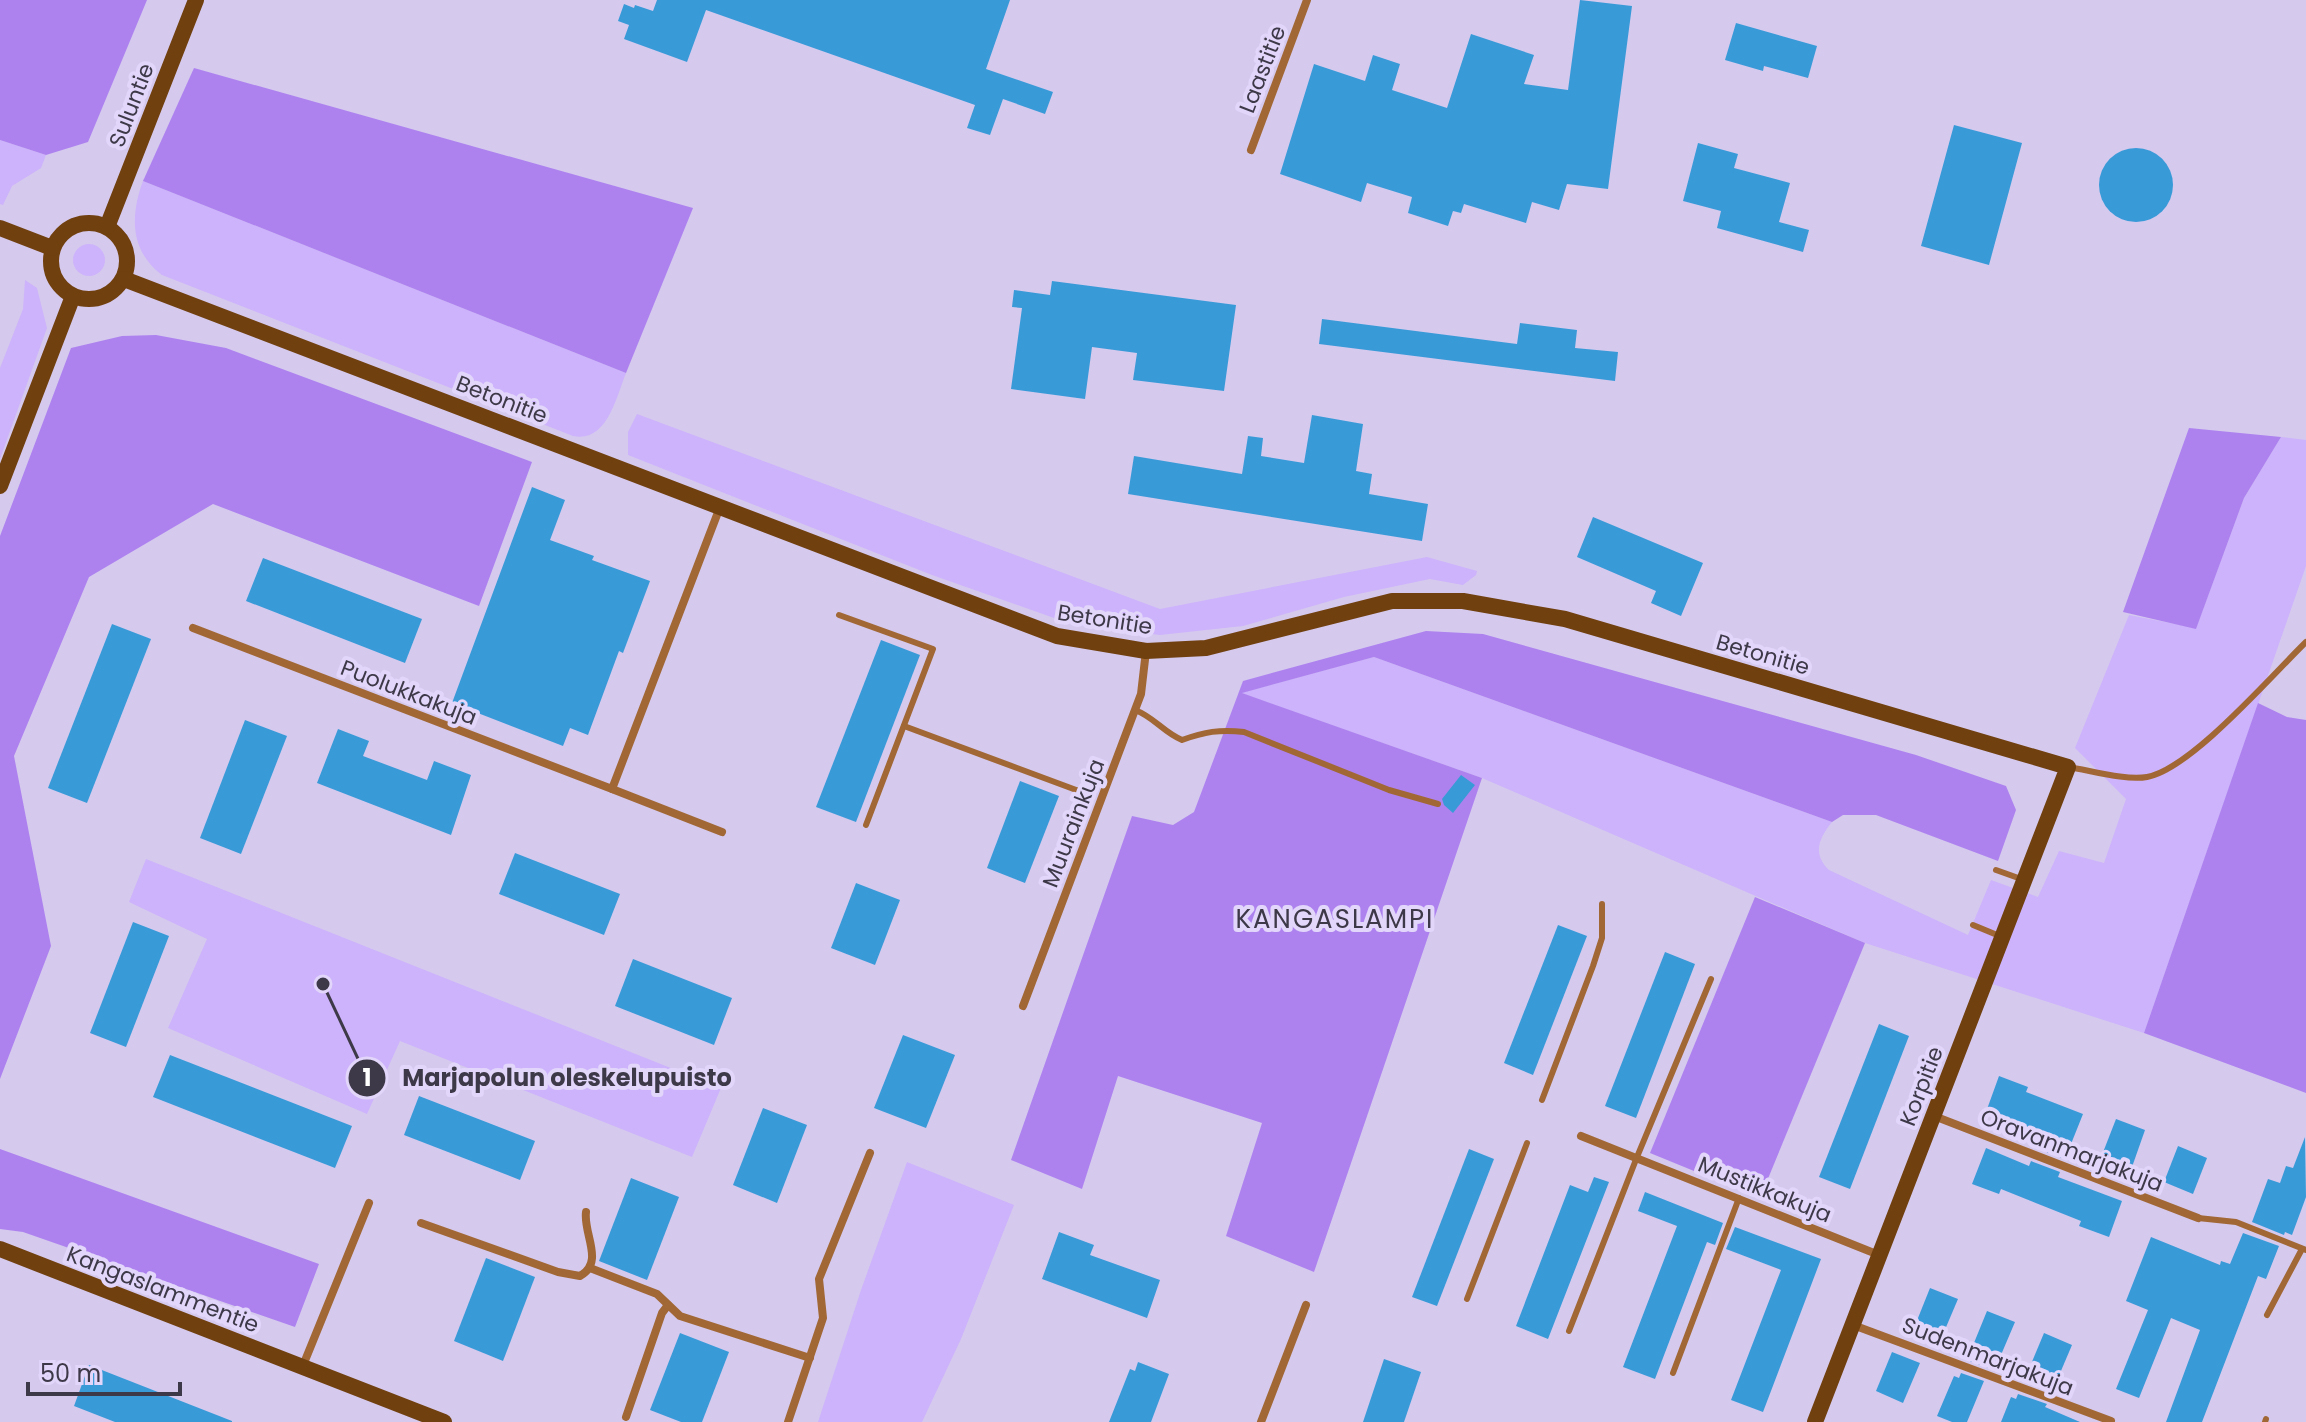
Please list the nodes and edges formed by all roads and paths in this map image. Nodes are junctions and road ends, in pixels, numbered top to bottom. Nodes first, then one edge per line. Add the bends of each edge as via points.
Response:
1 (196, 0) edge
2 (1307, 0) edge
3 (1251, 150) dead end
4 (107, 227) junction
5 (0, 228) edge
6 (52, 248) junction
7 (124, 279) junction
8 (73, 296) junction
9 (0, 486) edge
10 (721, 506) junction
11 (839, 615) dead end
12 (193, 628) dead end
13 (2306, 642) edge
14 (1146, 651) junction
15 (1135, 710) junction
16 (904, 726) junction
17 (2068, 767) junction
18 (612, 789) junction
19 (1087, 794) dead end
20 (1438, 804) dead end
21 (866, 825) dead end
22 (722, 832) dead end
23 (1996, 870) dead end
24 (2024, 880) junction
25 (1602, 904) dead end
26 (1973, 925) dead end
27 (2002, 937) junction
28 (1711, 979) dead end
29 (1023, 1006) dead end
30 (1542, 1100) dead end
31 (1933, 1115) junction
32 (1581, 1136) dead end
33 (1527, 1143) dead end
34 (870, 1153) dead end
35 (1637, 1157) junction
36 (1739, 1198) junction
37 (369, 1203) dead end
38 (586, 1212) dead end
39 (2198, 1218) joint
40 (421, 1223) dead end
41 (0, 1249) edge
42 (2304, 1249) edge
43 (1879, 1255) junction
44 (590, 1268) junction
45 (1467, 1299) dead end
46 (668, 1305) junction
47 (1306, 1305) dead end
48 (2267, 1315) dead end
49 (1852, 1324) junction
50 (1569, 1331) dead end
51 (810, 1358) junction
52 (302, 1368) junction
53 (1673, 1373) dead end
54 (626, 1417) dead end
55 (444, 1422) edge
56 (788, 1422) edge
57 (1261, 1422) edge
58 (1815, 1422) edge
59 (2112, 1422) edge

1 - 4 street, Suluntie
2 - 3 street, Laastitie
4 - 6 street via 86,222 65,230
4 - 7 street via 122,240 128,259
5 - 6 street
6 - 8 street via 51,267 58,285
7 - 8 street via 111,293 93,300
7 - 10 street, Betonitie
8 - 9 street
10 - 14 street, Betonitie via 1057,636
10 - 18 street
11 - 16 lane via 933,649
12 - 18 street, Puolukkakuja
13 - 17 lane via 2237,713 2174,766 2147,777
14 - 15 street, Muurainkuja
14 - 17 street, Betonitie via 1206,648 1392,601 1463,601 1565,619
15 - 20 lane via 1182,740 1214,731 1244,732
15 - 29 street, Muurainkuja
16 - 19 lane
16 - 21 lane
17 - 24 street, Korpitie
18 - 22 street, Puolukkakuja
23 - 24 lane
24 - 27 street, Korpitie
25 - 30 lane via 1602,938
26 - 27 lane
27 - 31 street, Korpitie
28 - 35 lane
31 - 39 street, Oravanmarjakuja
31 - 43 street, Korpitie
32 - 35 street, Mustikkakuja
33 - 45 lane
34 - 51 street via 819,1279 823,1318
35 - 36 street, Mustikkakuja
35 - 50 lane
36 - 43 street, Mustikkakuja
36 - 53 lane
37 - 52 street
38 - 44 street
39 - 42 lane via 2236,1222
40 - 44 street via 570,1276
41 - 52 street, Kangaslammentie
42 - 48 lane
43 - 49 street, Korpitie
44 - 46 street via 657,1294
46 - 51 street via 680,1316
46 - 54 street
47 - 57 street
49 - 58 street, Korpitie
49 - 59 street, Sudenmarjakuja
51 - 56 street
52 - 55 street, Kangaslammentie

